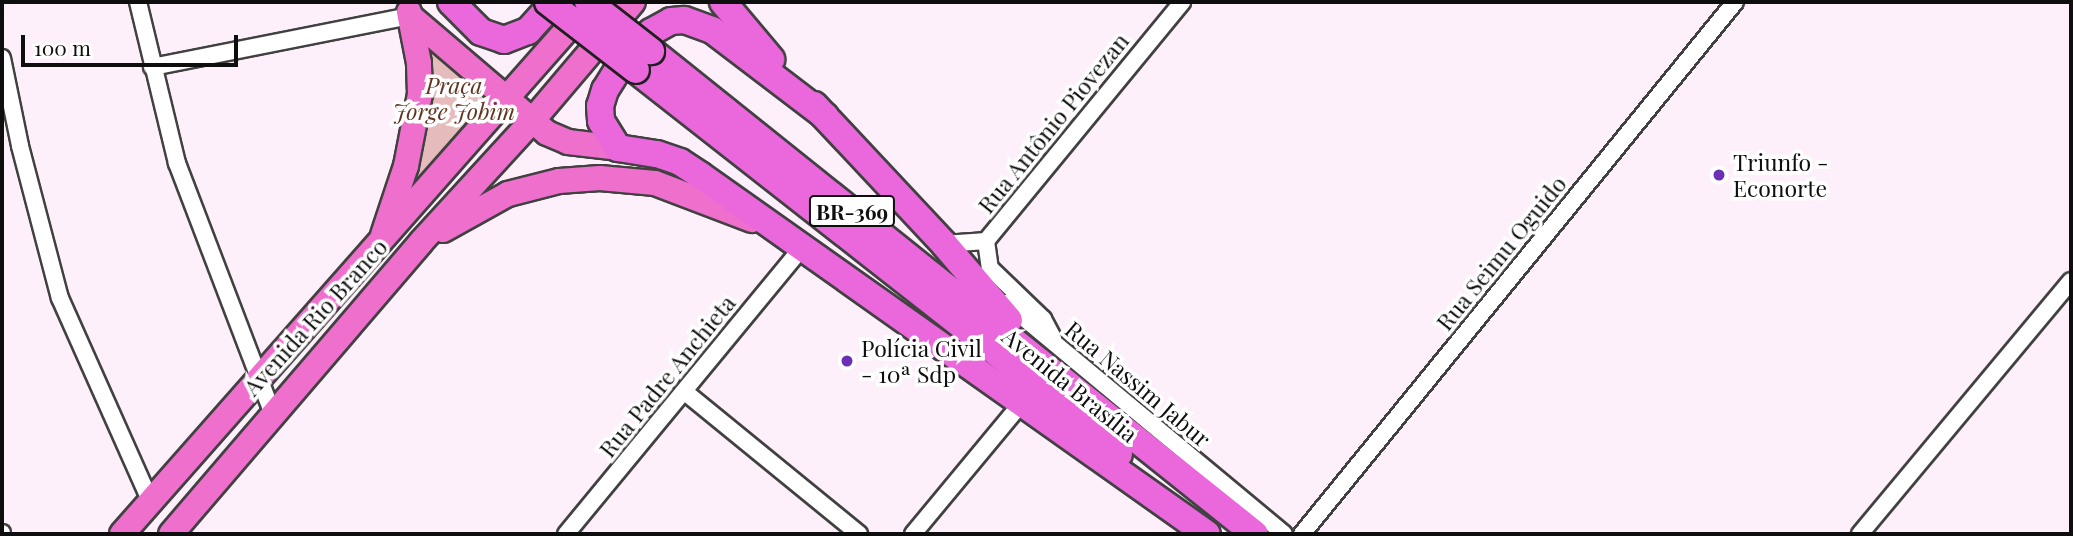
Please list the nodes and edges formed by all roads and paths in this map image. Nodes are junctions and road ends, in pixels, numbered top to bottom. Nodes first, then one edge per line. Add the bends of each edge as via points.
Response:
1 (138, 2) edge
2 (451, 2) edge
3 (548, 2) edge
4 (554, 2) edge
5 (589, 2) edge
6 (633, 2) edge
7 (1182, 2) edge
8 (1735, 2) edge
9 (725, 3) edge
10 (408, 9) edge
11 (2, 58) edge
12 (643, 61) junction
13 (152, 67) junction
14 (507, 100) junction
15 (825, 116) junction
16 (532, 121) junction
17 (618, 148) junction
18 (986, 241) junction
19 (421, 242) junction
20 (381, 243) junction
21 (798, 243) junction
22 (944, 244) junction
23 (963, 268) junction
24 (2071, 281) edge
25 (1055, 344) junction
26 (1054, 372) junction
27 (258, 382) junction
28 (685, 392) junction
29 (1021, 404) junction
30 (273, 415) junction
31 (151, 502) junction
32 (122, 534) edge
33 (171, 534) edge
34 (566, 534) edge
35 (859, 534) edge
36 (913, 534) edge
37 (1208, 534) edge
38 (1213, 534) edge
39 (1255, 534) edge
40 (1284, 534) edge
41 (1302, 534) edge
42 (1860, 534) edge

1 - 13 street
2 - 4 highway via 481,32 504,40 528,31
3 - 12 highway, Avenida Brasília / BR-369, bridge
5 - 12 highway, Avenida Brasília / BR-369, bridge
5 - 14 main road, Avenida Rio Branco
6 - 16 main road, Avenida Rio Branco
7 - 18 street, Rua Antônio Piovezan
8 - 41 street, Rua Seimu Oguido
9 - 15 highway via 751,38
10 - 13 street
10 - 14 main road
10 - 20 main road via 420,94 406,166
11 - 31 street via 60,298
12 - 26 highway, Avenida Brasília / BR-369
12 - 38 highway, Avenida Brasília / BR-369
13 - 27 street via 177,163
14 - 16 main road
14 - 20 main road, Avenida Rio Branco
15 - 17 highway via 712,30 698,23 671,21 651,33 605,90 601,121
15 - 22 highway
16 - 17 main road via 568,142
16 - 19 main road, Avenida Rio Branco
17 - 21 highway via 680,162
18 - 22 street
18 - 25 street via 990,268 1043,319
19 - 21 main road via 508,194 559,181 600,178 655,183 688,193
19 - 30 main road, Avenida Rio Branco
20 - 27 main road, Avenida Rio Branco
21 - 28 street, Rua Padre Anchieta
21 - 29 highway
22 - 23 highway
23 - 25 street, Rua Nassim Jabur
23 - 26 highway
24 - 42 street
25 - 40 street, Rua Nassim Jabur
26 - 39 highway, Avenida Brasília / BR-369
27 - 30 street
27 - 31 main road, Avenida Rio Branco
28 - 34 street, Rua Padre Anchieta
28 - 35 street
29 - 36 street
29 - 37 highway
30 - 33 main road, Avenida Rio Branco
31 - 32 main road, Avenida Rio Branco

